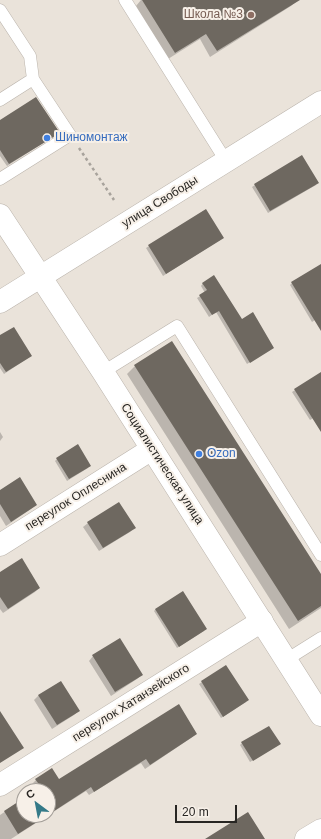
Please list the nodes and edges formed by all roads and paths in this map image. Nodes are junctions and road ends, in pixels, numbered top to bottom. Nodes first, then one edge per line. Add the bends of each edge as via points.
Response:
1 (125, 0) edge
2 (0, 10) edge
3 (33, 78) junction
4 (0, 100) edge
5 (321, 102) edge
6 (70, 135) junction
7 (226, 161) junction
8 (0, 179) edge
9 (114, 200) dead end
10 (0, 215) edge
11 (40, 277) junction
12 (0, 302) edge
13 (103, 372) junction
14 (152, 449) junction
15 (0, 545) edge
16 (321, 555) edge
17 (262, 621) junction
18 (321, 638) edge
19 (286, 660) junction
20 (321, 715) edge
21 (0, 785) edge
22 (321, 830) edge
23 (306, 839) edge

1 - 7 lane
2 - 3 lane via 30,56
3 - 4 lane
3 - 6 lane
5 - 7 street, улица Свободы
6 - 8 lane
6 - 9 path
7 - 11 street, улица Свободы
10 - 11 street, Социалистическая улица
11 - 12 street, улица Свободы
11 - 13 street, Социалистическая улица
13 - 14 street, Социалистическая улица
13 - 16 lane via 177,326
14 - 15 street, переулок Оплеснина
14 - 17 street, Социалистическая улица
17 - 19 street, Социалистическая улица
17 - 21 street, переулок Хатанзейского
18 - 19 lane
19 - 20 street, Социалистическая улица
22 - 23 street

